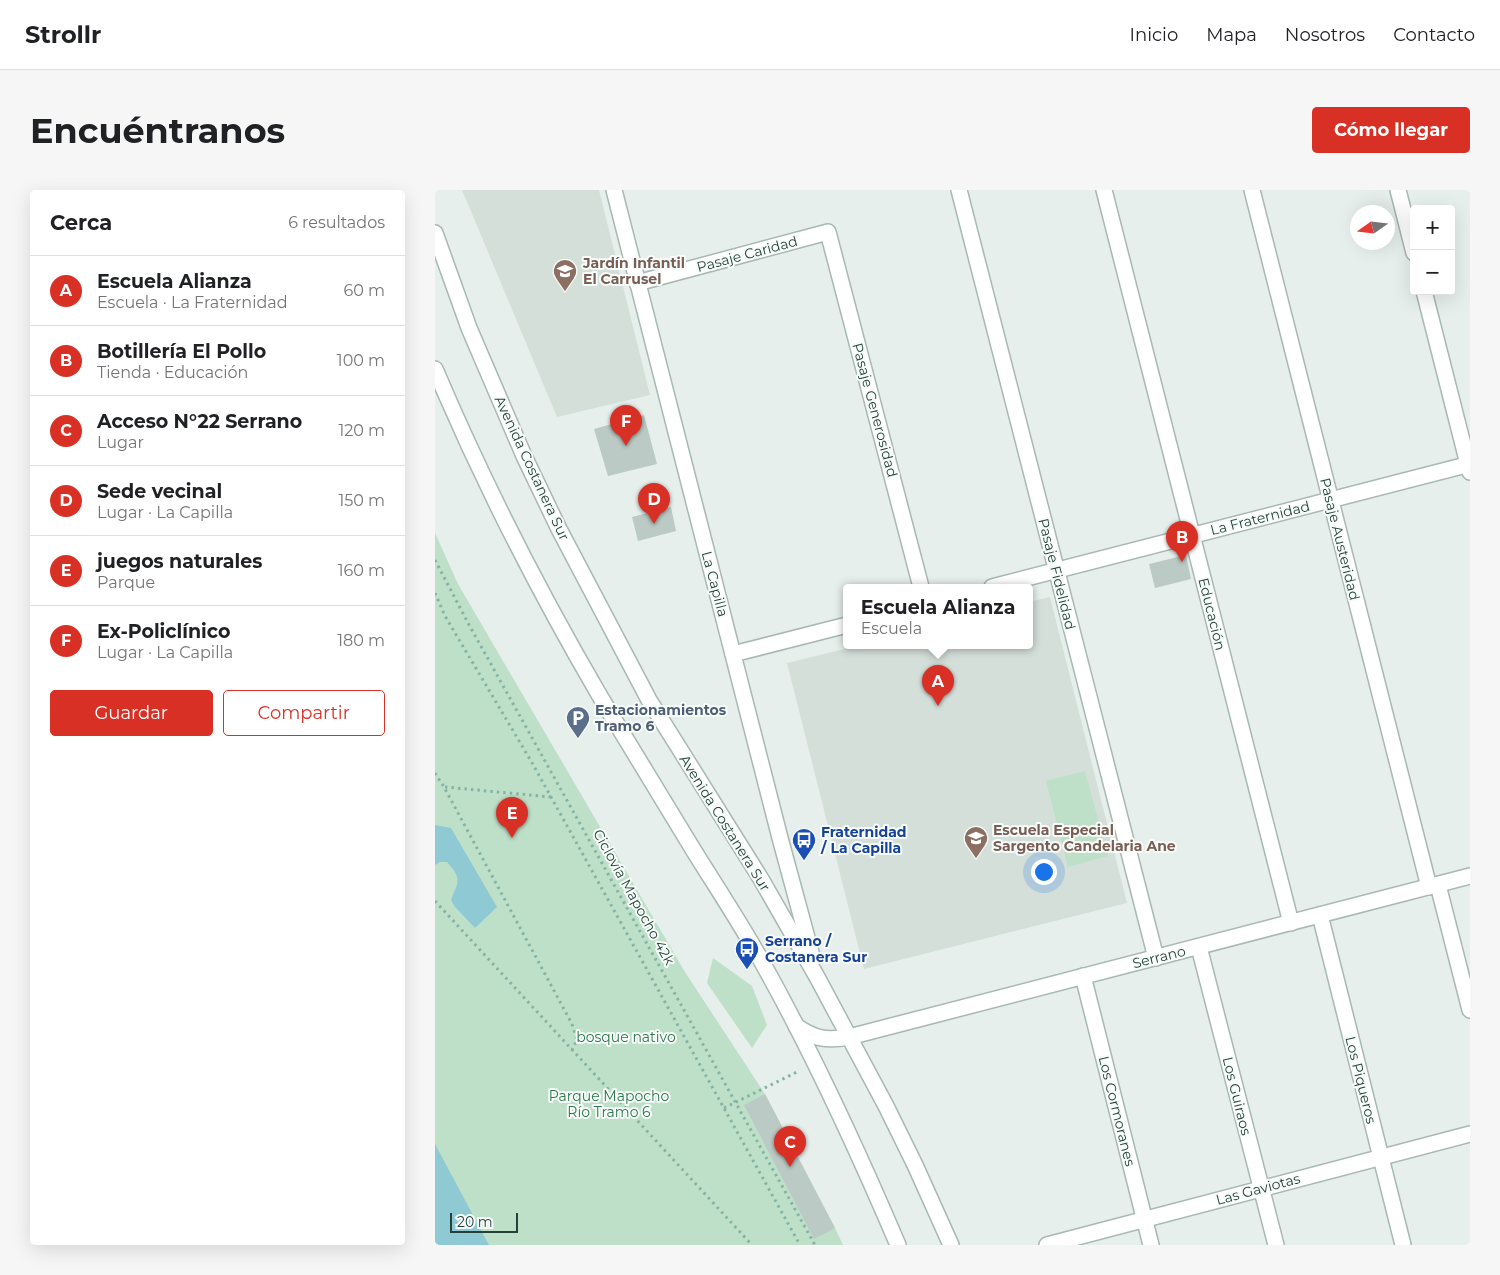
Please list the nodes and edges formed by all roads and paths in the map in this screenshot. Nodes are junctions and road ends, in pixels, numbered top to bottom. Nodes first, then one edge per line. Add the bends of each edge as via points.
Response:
1 (614, 190) edge
2 (959, 190) edge
3 (1104, 190) edge
4 (1251, 190) edge
5 (1398, 190) edge
6 (828, 232) joint
7 (435, 233) edge
8 (1413, 250) edge
9 (637, 283) junction
10 (1425, 295) edge
11 (435, 368) edge
12 (1469, 467) edge
13 (1330, 501) junction
14 (1192, 536) junction
15 (435, 560) edge
16 (1057, 571) junction
17 (920, 584) edge
18 (1004, 584) edge
19 (435, 593) edge
20 (843, 626) edge
21 (733, 654) junction
22 (435, 773) edge
23 (444, 787) junction
24 (551, 797) junction
25 (1470, 876) edge
26 (1433, 886) junction
27 (435, 901) edge
28 (1320, 916) junction
29 (1291, 923) junction
30 (1199, 946) junction
31 (1156, 958) junction
32 (1083, 976) junction
33 (817, 977) junction
34 (1470, 1010) edge
35 (796, 1026) junction
36 (849, 1037) junction
37 (572, 1050) junction
38 (799, 1071) dead end
39 (735, 1102) junction
40 (723, 1108) junction
41 (1470, 1134) edge
42 (1381, 1158) junction
43 (1261, 1188) junction
44 (1144, 1219) junction
45 (752, 1245) edge
46 (800, 1245) edge
47 (815, 1245) edge
48 (898, 1245) edge
49 (951, 1245) edge
50 (1047, 1245) edge
51 (1151, 1245) edge
52 (1276, 1245) edge
53 (1403, 1245) edge

1 - 9 street, La Capilla
2 - 16 street, Pasaje Fidelidad
3 - 14 street, Educación
4 - 13 street, Pasaje Austeridad
5 - 8 street
6 - 9 street, Pasaje Caridad
6 - 17 street, Pasaje Generosidad
7 - 33 street, Avenida Costanera Sur via 477,345 559,529 649,700 761,879
9 - 21 street, La Capilla
10 - 12 street
11 - 35 street via 495,500 551,611 747,936
12 - 13 street, La Fraternidad
13 - 14 street, La Fraternidad
13 - 26 street, Pasaje Austeridad
14 - 16 street, La Fraternidad
14 - 29 street, Educación
15 - 39 path, Ciclovía Mapocho 42k
16 - 18 street, La Fraternidad
16 - 31 street, Pasaje Fidelidad
19 - 24 path via 445,616
20 - 21 street
21 - 33 street, La Capilla
22 - 23 path
23 - 24 path
23 - 37 path via 572,1024 577,1040
24 - 40 path
25 - 26 street, Serrano
26 - 28 street, Serrano
26 - 34 street, Pasaje Austeridad
27 - 37 path
28 - 29 street, Serrano
28 - 42 street, Los Piqueros
29 - 30 street, Serrano
30 - 31 street, Serrano
30 - 43 street, Los Guiraos
31 - 32 street, Serrano
32 - 36 street, Serrano
32 - 44 street, Los Cormoranes
33 - 36 street, Avenida Costanera Sur
35 - 36 street, Serrano via 825,1040
35 - 48 street
36 - 49 street, Avenida Costanera Sur via 886,1106
37 - 45 path
38 - 39 path
39 - 40 path
39 - 47 path, Ciclovía Mapocho 42k
40 - 46 path
41 - 42 street, Las Gaviotas
42 - 43 street, Las Gaviotas
42 - 53 street, Los Piqueros
43 - 44 street, Las Gaviotas
43 - 52 street, Los Guiraos
44 - 50 street, Las Gaviotas
44 - 51 street, Los Cormoranes

